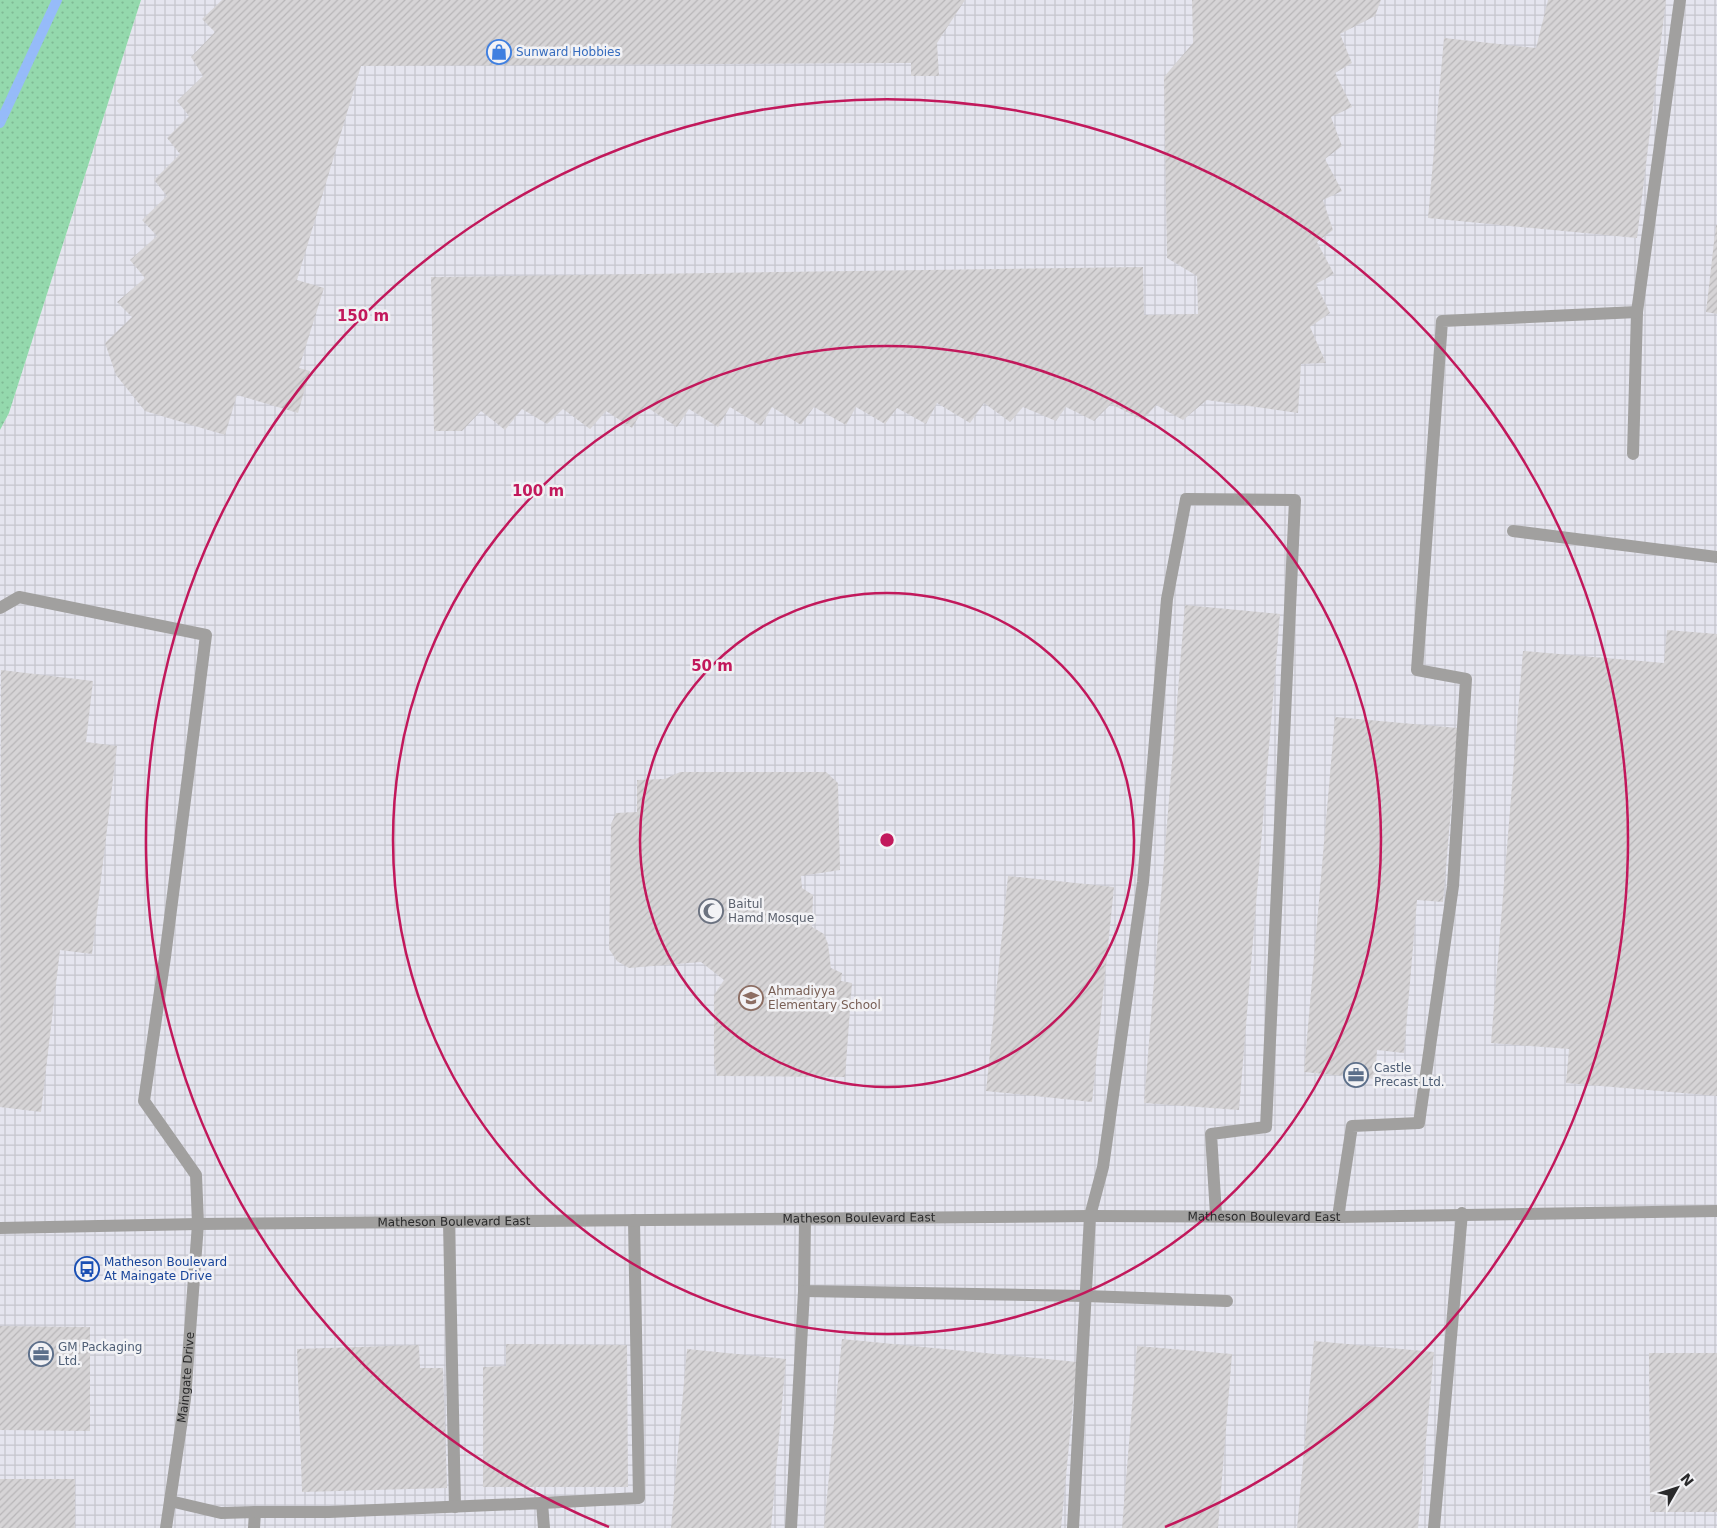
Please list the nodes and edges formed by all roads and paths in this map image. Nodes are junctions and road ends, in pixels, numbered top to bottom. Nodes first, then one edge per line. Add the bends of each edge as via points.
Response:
1 (1680, 0) edge
2 (1637, 312) junction
3 (1633, 454) dead end
4 (1513, 531) dead end
5 (1717, 557) edge
6 (0, 608) edge
7 (1717, 1211) edge
8 (1462, 1213) junction
9 (1216, 1215) junction
10 (1090, 1216) junction
11 (1338, 1217) junction
12 (805, 1219) junction
13 (634, 1220) junction
14 (449, 1222) junction
15 (198, 1224) junction
16 (0, 1228) edge
17 (804, 1291) junction
18 (1086, 1296) junction
19 (1227, 1301) dead end
20 (170, 1501) junction
21 (542, 1503) junction
22 (455, 1507) junction
23 (255, 1512) junction
24 (166, 1528) edge
25 (254, 1528) edge
26 (544, 1528) edge
27 (791, 1528) edge
28 (1073, 1528) edge
29 (1434, 1528) edge

1 - 2 street
2 - 3 street
2 - 11 street via 1442,321 1417,670 1466,679 1453,886 1419,1123 1352,1126
4 - 5 street
6 - 15 street, Maingate Drive via 19,596 206,635 144,1102 196,1175
7 - 8 street, Matheson Boulevard East
8 - 11 street, Matheson Boulevard East
8 - 29 street
9 - 10 street, Matheson Boulevard East
9 - 10 street via 1211,1134 1266,1127 1295,500 1186,499 1167,599 1143,882 1102,1167
9 - 11 street, Matheson Boulevard East
10 - 12 street, Matheson Boulevard East
10 - 18 street
12 - 13 street, Matheson Boulevard East
12 - 17 street
13 - 14 street, Matheson Boulevard East
13 - 21 street via 639,1498
14 - 15 street, Matheson Boulevard East
14 - 22 street
15 - 16 street, Matheson Boulevard East
15 - 20 street, Maingate Drive via 185,1399
17 - 18 street
17 - 27 street
18 - 19 street
18 - 28 street
20 - 23 street via 221,1513
20 - 24 street, Maingate Drive
21 - 22 street
21 - 26 street
22 - 23 street
23 - 25 street

